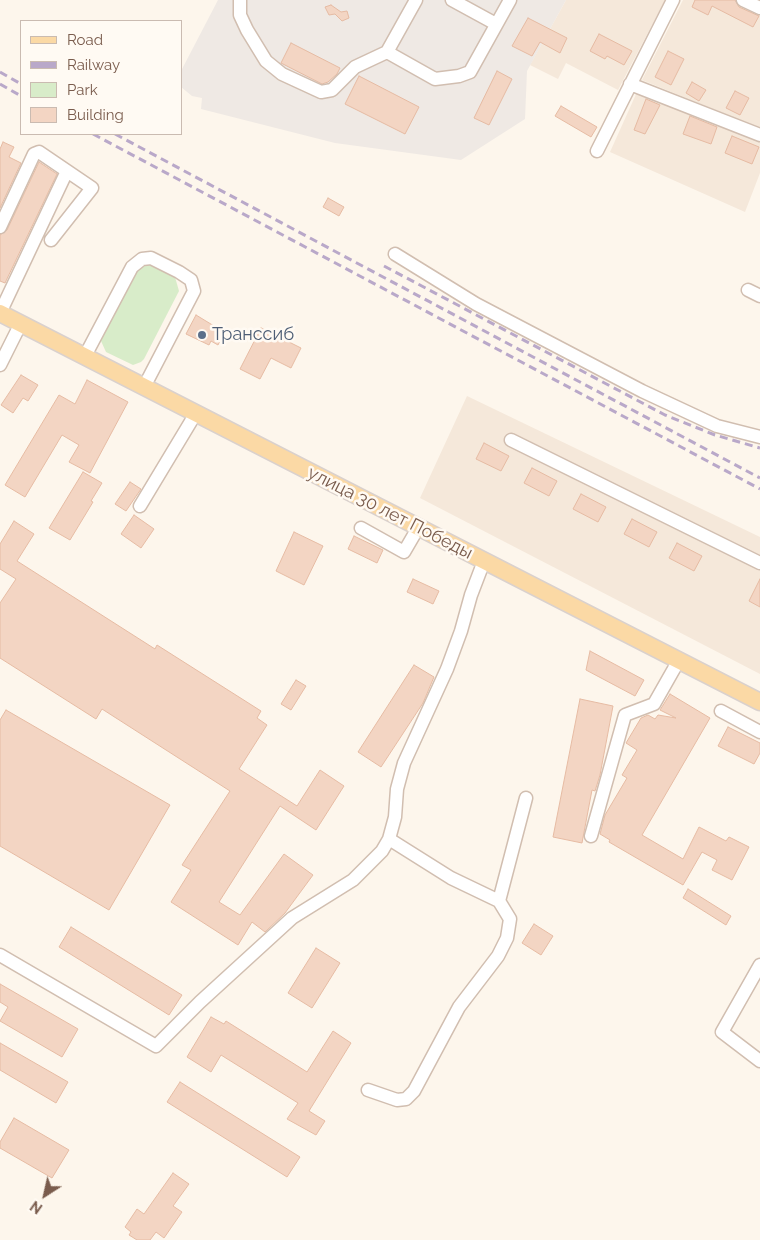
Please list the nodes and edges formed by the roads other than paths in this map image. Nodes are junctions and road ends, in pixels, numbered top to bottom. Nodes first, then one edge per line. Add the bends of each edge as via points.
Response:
1 (240, 0) edge
2 (416, 0) edge
3 (452, 0) edge
4 (510, 0) edge
5 (673, 0) edge
6 (743, 0) edge
7 (760, 8) edge
8 (496, 24) junction
9 (387, 52) junction
10 (630, 84) junction
11 (760, 135) edge
12 (597, 151) dead end
13 (66, 171) junction
14 (0, 227) edge
15 (51, 240) dead end
16 (396, 254) dead end
17 (748, 290) dead end
18 (760, 296) edge
19 (0, 313) edge
20 (21, 323) junction
21 (85, 356) junction
22 (0, 366) edge
23 (144, 386) junction
24 (196, 413) junction
25 (760, 437) edge
26 (511, 440) dead end
27 (140, 506) dead end
28 (361, 528) dead end
29 (418, 528) junction
30 (484, 562) junction
31 (760, 563) edge
32 (679, 660) junction
33 (760, 702) edge
34 (721, 711) dead end
35 (760, 732) edge
36 (526, 798) dead end
37 (591, 836) dead end
38 (389, 839) junction
39 (499, 901) junction
40 (0, 955) edge
41 (760, 965) edge
42 (760, 1061) edge
43 (368, 1090) dead end

1 - 9 street via 240,15 246,30 266,61 282,74 321,92 332,90 355,67
2 - 9 street
3 - 8 street
4 - 8 street
5 - 10 street
6 - 7 street
8 - 9 street via 470,72 459,76 435,79
10 - 11 street
10 - 12 street
13 - 14 street via 39,152 34,154
13 - 15 street via 92,188
13 - 19 street
16 - 25 street via 476,304 642,391 717,426
17 - 18 street
19 - 20 main road, улица 30 лет Победы
20 - 21 main road, улица 30 лет Победы
20 - 22 street
21 - 23 main road, улица 30 лет Победы
21 - 23 street via 132,267 142,259 151,258 179,272 191,280 194,291
23 - 24 main road, улица 30 лет Победы
24 - 27 street
24 - 29 main road, улица 30 лет Победы
26 - 31 street
28 - 29 street via 404,552
29 - 30 main road, улица 30 лет Победы
30 - 32 main road, улица 30 лет Победы
30 - 38 street via 447,669 404,763 397,789 396,817
32 - 33 main road, улица 30 лет Победы
32 - 37 street via 654,704 625,715
34 - 35 street
36 - 39 street
38 - 39 street via 451,878
38 - 40 street via 369,866 353,880 292,918 156,1046
39 - 43 street via 510,919 507,938 498,956 459,1007 414,1091 406,1100 397,1100
41 - 42 street via 722,1032

